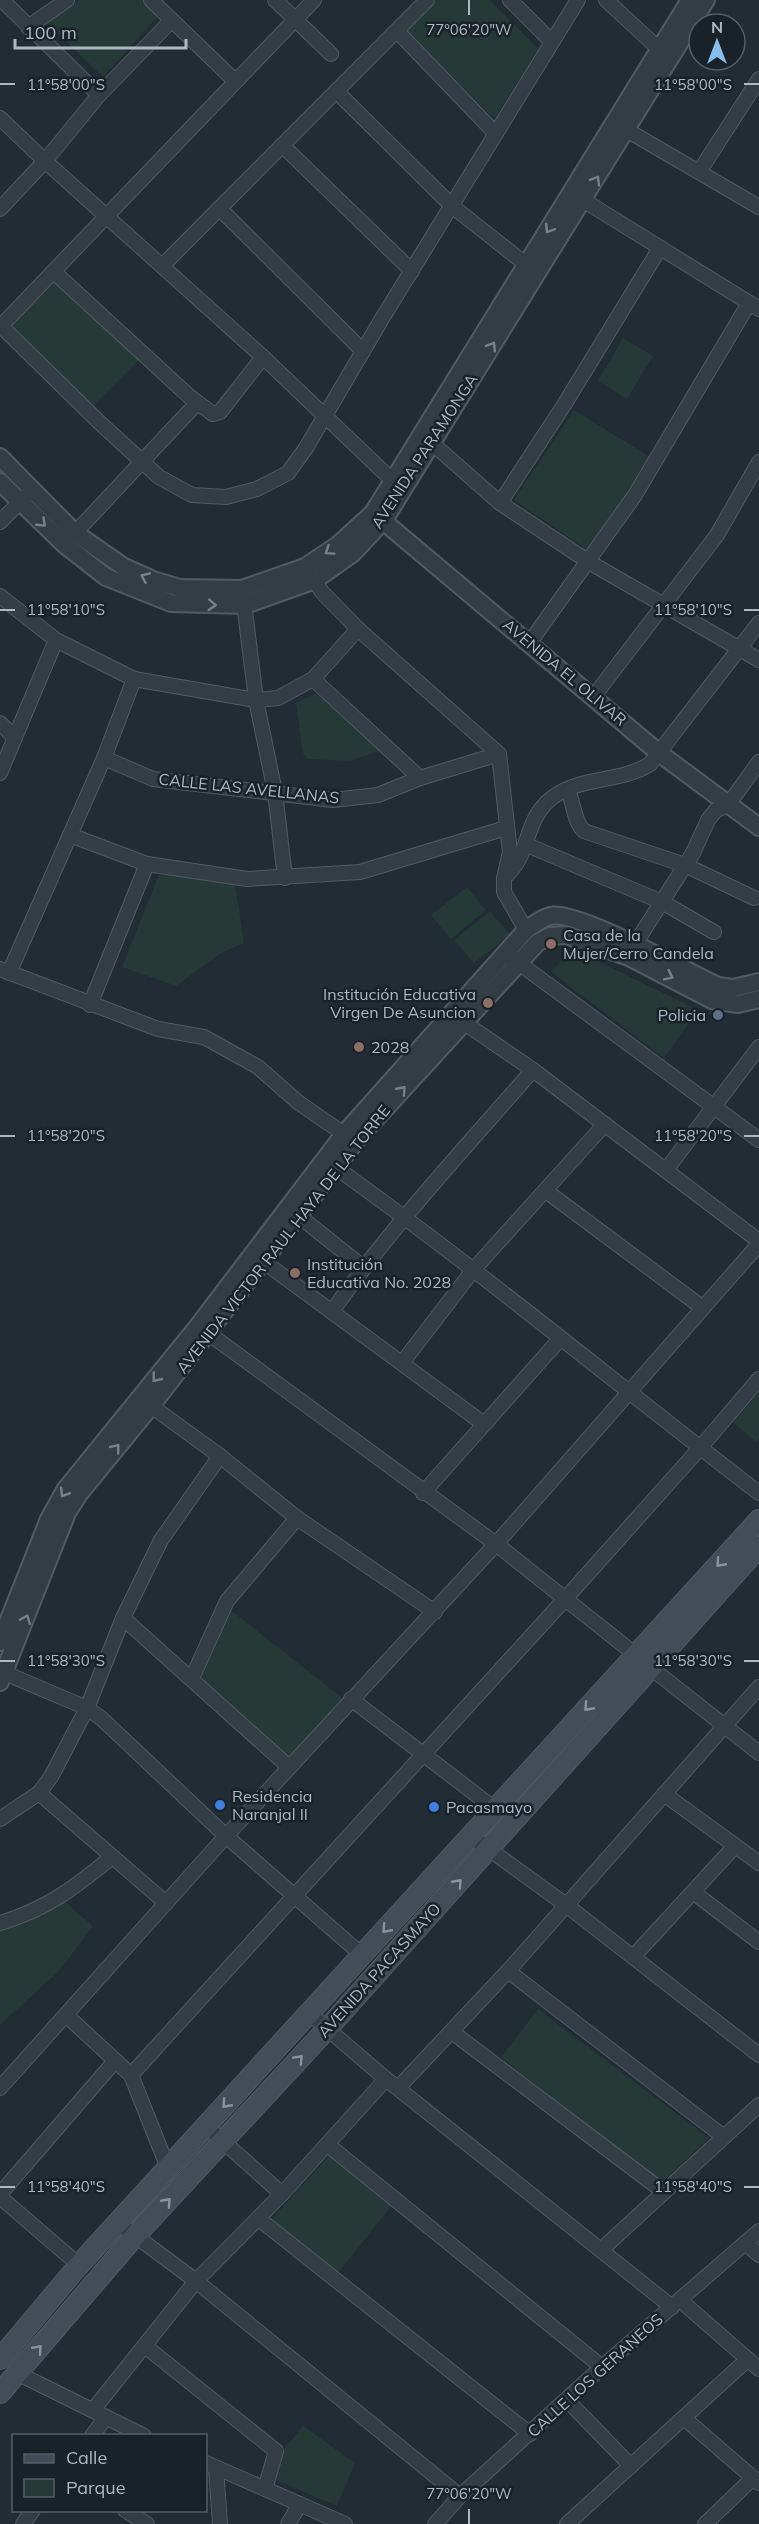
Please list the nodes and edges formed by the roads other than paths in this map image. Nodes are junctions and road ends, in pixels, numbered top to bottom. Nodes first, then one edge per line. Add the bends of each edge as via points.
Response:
1 (2, 0) edge
2 (67, 0) edge
3 (151, 0) edge
4 (275, 0) edge
5 (314, 0) edge
6 (427, 0) edge
7 (510, 0) edge
8 (578, 0) edge
9 (606, 0) edge
10 (690, 0) edge
11 (706, 0) edge
12 (296, 19) junction
13 (171, 21) junction
14 (28, 27) junction
15 (396, 31) junction
16 (552, 42) junction
17 (659, 49) junction
18 (331, 54) dead end
19 (235, 81) junction
20 (757, 88) edge
21 (337, 92) junction
22 (99, 95) junction
23 (0, 118) edge
24 (620, 126) junction
25 (496, 134) junction
26 (284, 146) junction
27 (45, 161) junction
28 (699, 172) junction
29 (578, 197) junction
30 (452, 206) junction
31 (759, 207) edge
32 (0, 209) edge
33 (220, 209) junction
34 (107, 215) junction
35 (660, 248) junction
36 (164, 265) junction
37 (532, 269) junction
38 (54, 272) junction
39 (412, 272) junction
40 (754, 306) edge
41 (0, 327) edge
42 (363, 351) junction
43 (263, 357) junction
44 (197, 403) junction
45 (325, 415) junction
46 (426, 438) junction
47 (0, 457) edge
48 (143, 462) junction
49 (759, 462) edge
50 (393, 481) junction
51 (0, 482) edge
52 (33, 489) junction
53 (20, 502) junction
54 (500, 503) junction
55 (379, 516) junction
56 (0, 522) edge
57 (75, 533) junction
58 (589, 562) junction
59 (310, 573) junction
60 (0, 596) edge
61 (244, 597) junction
62 (663, 606) junction
63 (759, 623) edge
64 (358, 629) junction
65 (56, 640) junction
66 (530, 642) junction
67 (738, 650) junction
68 (759, 660) edge
69 (134, 679) junction
70 (313, 679) junction
71 (594, 696) junction
72 (256, 700) junction
73 (0, 723) edge
74 (15, 738) junction
75 (659, 753) junction
76 (499, 754) junction
77 (104, 758) junction
78 (759, 762) edge
79 (0, 773) edge
80 (420, 778) junction
81 (568, 790) junction
82 (275, 792) junction
83 (728, 805) junction
84 (759, 827) edge
85 (506, 828) junction
86 (70, 835) junction
87 (527, 845) junction
88 (147, 864) junction
89 (685, 865) junction
90 (285, 878) junction
91 (504, 878) junction
92 (754, 898) dead end
93 (662, 902) junction
94 (526, 930) junction
95 (714, 932) dead end
96 (635, 944) junction
97 (512, 958) junction
98 (4, 971) edge
99 (759, 982) edge
100 (759, 999) edge
101 (90, 1005) junction
102 (457, 1018) junction
103 (759, 1047) edge
104 (533, 1070) junction
105 (715, 1106) junction
106 (605, 1124) junction
107 (344, 1134) junction
108 (759, 1140) edge
109 (331, 1165) junction
110 (666, 1170) junction
111 (546, 1191) junction
112 (294, 1212) junction
113 (405, 1216) junction
114 (759, 1242) edge
115 (258, 1258) junction
116 (363, 1267) junction
117 (474, 1269) junction
118 (703, 1308) junction
119 (333, 1310) junction
120 (208, 1333) junction
121 (560, 1339) junction
122 (402, 1363) junction
123 (759, 1379) edge
124 (628, 1393) junction
125 (146, 1402) junction
126 (484, 1424) junction
127 (700, 1448) junction
128 (220, 1456) junction
129 (423, 1493) junction
130 (759, 1493) edge
131 (297, 1518) junction
132 (759, 1520) edge
133 (496, 1544) junction
134 (759, 1547) edge
135 (566, 1598) junction
136 (435, 1612) junction
137 (123, 1618) junction
138 (0, 1642) edge
139 (643, 1662) junction
140 (2, 1675) edge
141 (192, 1678) junction
142 (759, 1687) edge
143 (351, 1699) junction
144 (87, 1708) junction
145 (723, 1726) junction
146 (759, 1753) edge
147 (423, 1754) junction
148 (289, 1767) junction
149 (39, 1793) junction
150 (664, 1794) junction
151 (495, 1809) junction
152 (0, 1819) edge
153 (226, 1836) junction
154 (471, 1836) junction
155 (735, 1846) junction
156 (489, 1849) junction
157 (112, 1857) junction
158 (759, 1863) edge
159 (693, 1892) junction
160 (294, 1896) junction
161 (166, 1903) junction
162 (566, 1905) junction
163 (0, 1923) edge
164 (759, 1942) edge
165 (362, 1955) junction
166 (633, 1957) junction
167 (508, 1971) junction
168 (309, 2013) junction
169 (67, 2016) junction
170 (327, 2029) junction
171 (452, 2032) junction
172 (759, 2055) edge
173 (115, 2061) junction
174 (131, 2075) junction
175 (386, 2079) junction
176 (0, 2088) edge
177 (398, 2088) junction
178 (759, 2104) edge
179 (206, 2126) junction
180 (724, 2137) junction
181 (224, 2140) junction
182 (328, 2145) junction
183 (168, 2168) junction
184 (664, 2192) junction
185 (282, 2194) junction
186 (0, 2195) edge
187 (259, 2219) junction
188 (118, 2223) junction
189 (759, 2231) edge
190 (135, 2236) junction
191 (745, 2243) junction
192 (601, 2250) junction
193 (759, 2255) edge
194 (79, 2265) junction
195 (196, 2281) junction
196 (676, 2304) junction
197 (145, 2346) junction
198 (0, 2359) edge
199 (748, 2359) junction
200 (602, 2367) junction
201 (759, 2369) edge
202 (17, 2373) junction
203 (0, 2394) edge
204 (567, 2400) junction
205 (93, 2410) junction
206 (106, 2417) junction
207 (684, 2418) junction
208 (93, 2434) edge
209 (139, 2434) edge
210 (530, 2434) junction
211 (211, 2465) edge
212 (632, 2466) junction
213 (756, 2481) edge
214 (265, 2489) junction
215 (460, 2496) junction
216 (300, 2504) junction
217 (32, 2512) edge
218 (23, 2524) edge
219 (220, 2524) edge
220 (288, 2524) edge
221 (345, 2524) edge
222 (435, 2524) edge
223 (567, 2524) edge
224 (705, 2524) edge

1 - 14 street
2 - 14 street
3 - 13 street
4 - 12 street
5 - 12 street
6 - 15 street
7 - 16 street
8 - 16 street
9 - 17 street
10 - 17 street, AVENIDA PARAMONGA
11 - 24 street, AVENIDA PARAMONGA
12 - 18 street
12 - 19 street
13 - 19 street
13 - 22 street
14 - 22 street
15 - 21 street
15 - 25 street
16 - 25 street
17 - 24 street, AVENIDA PARAMONGA
19 - 34 street
20 - 28 street
21 - 26 street
21 - 30 street
22 - 27 street
23 - 27 street
24 - 28 street
24 - 29 street, AVENIDA PARAMONGA
25 - 30 street
26 - 33 street
26 - 39 street
27 - 32 street
27 - 34 street
28 - 31 street
29 - 35 street
29 - 37 street, AVENIDA PARAMONGA
30 - 37 street
30 - 39 street
33 - 36 street
33 - 42 street
34 - 36 street
34 - 38 street
35 - 40 street
35 - 54 street
36 - 43 street
37 - 46 street, AVENIDA PARAMONGA
38 - 41 street
38 - 44 street
39 - 42 street
40 - 58 street
41 - 48 street
42 - 45 street
43 - 44 street via 219,412 213,414
43 - 45 street
44 - 48 street
45 - 48 street via 288,473 257,489 226,497 192,495 159,477
45 - 50 street
46 - 50 street, AVENIDA PARAMONGA
46 - 54 street
46 - 55 street, AVENIDA PARAMONGA
47 - 52 street, AVENIDA PARAMONGA
48 - 57 street
49 - 62 street via 717,534
50 - 55 street, AVENIDA PARAMONGA
51 - 53 street, AVENIDA PARAMONGA
52 - 53 street
52 - 57 street, AVENIDA PARAMONGA
53 - 56 street
53 -> 61 street, AVENIDA PARAMONGA via 65,545 106,576 171,603
54 - 58 street
55 - 59 street, AVENIDA PARAMONGA via 353,553
55 - 66 street, AVENIDA EL OLIVAR
61 -> 57 street, AVENIDA PARAMONGA via 153,580 124,567
58 - 62 street
58 - 66 street
59 - 61 street, AVENIDA PARAMONGA
59 - 64 street via 322,592
60 - 65 street
61 - 72 street
62 - 67 street
62 - 71 street
63 - 67 street
64 - 70 street
64 - 76 street
65 - 69 street
65 - 74 street
66 - 71 street, AVENIDA EL OLIVAR
67 - 68 street
67 - 75 street
69 - 72 street
69 - 77 street
70 - 72 street via 278,698
70 - 80 street
71 - 75 street, AVENIDA EL OLIVAR
72 - 82 street
73 - 74 street
74 - 79 street
75 - 81 street via 636,773
75 - 83 street, AVENIDA EL OLIVAR
76 - 80 street, CALLE LAS AVELLANAS
76 - 85 street
77 - 82 street, CALLE LAS AVELLANAS via 153,779
77 - 86 street
78 - 83 street
80 - 82 street, CALLE LAS AVELLANAS via 378,795 333,800
81 - 87 street via 548,801 537,814 528,832
81 - 89 street via 577,825 584,831
82 - 90 street
83 - 84 street, AVENIDA EL OLIVAR
83 - 89 street via 716,810 708,820
85 - 90 street via 360,872
85 - 91 street via 510,852
86 - 88 street
86 - 98 street
87 - 91 street
87 - 93 street
88 - 90 street via 247,879
88 - 101 street
89 - 92 street
89 - 93 street
91 - 94 street via 504,892
93 - 95 street
93 - 96 street
94 - 96 street via 550,916 563,915
94 - 97 street
96 - 99 street via 718,986 733,988
97 -> 100 street, AVENIDA VICTOR RAUL HAYA DE LA TORRE via 550,936 566,935 629,957 712,1000 738,1004
97 - 102 street, AVENIDA VICTOR RAUL HAYA DE LA TORRE
97 - 105 street
98 - 101 street
101 - 107 street via 158,1029 204,1037 258,1067 299,1103
102 - 104 street
102 - 107 street
109 -> 102 street, AVENIDA VICTOR RAUL HAYA DE LA TORRE via 360,1136
103 - 105 street
104 - 106 street
104 - 113 street
105 - 108 street
105 - 110 street
106 - 110 street
106 - 111 street
107 - 109 street
109 - 112 street, AVENIDA VICTOR RAUL HAYA DE LA TORRE
109 - 113 street
110 - 114 street
111 - 117 street
111 - 118 street
112 - 115 street, AVENIDA VICTOR RAUL HAYA DE LA TORRE
112 - 116 street
113 - 116 street
113 - 117 street
114 - 118 street
115 - 119 street
115 - 120 street, AVENIDA VICTOR RAUL HAYA DE LA TORRE
115 -> 125 street
116 - 119 street
117 - 121 street
117 - 122 street
118 - 124 street
119 - 122 street
120 - 125 street, AVENIDA VICTOR RAUL HAYA DE LA TORRE
120 - 129 street
121 - 124 street
121 - 126 street
122 - 126 street
123 - 127 street
124 - 127 street
124 - 133 street
125 - 128 street
125 -> 138 street via 65,1490 49,1519
140 -> 125 street, AVENIDA VICTOR RAUL HAYA DE LA TORRE via 67,1513
126 - 129 street
127 - 130 street
127 - 135 street
128 - 131 street
128 - 137 street via 161,1540
129 - 133 street
131 - 136 street
131 - 141 street via 227,1601
132 -> 139 main road, AVENIDA PACASMAYO
133 - 135 street
133 - 136 street
134 - 139 main road, AVENIDA PACASMAYO
135 - 139 street
135 - 147 street
136 - 143 street
137 - 141 street
137 - 144 street
139 - 145 street
139 -> 151 main road, AVENIDA PACASMAYO
139 - 156 main road, AVENIDA PACASMAYO
140 - 144 street
141 - 148 street
142 - 145 street
143 - 147 street
143 - 148 street
144 - 149 street via 66,1752
144 - 153 street
145 - 146 street
145 - 150 street
147 - 151 street
147 - 160 street
148 - 153 street
149 - 152 street
149 - 157 street
150 - 155 street
150 - 162 street
151 - 154 main road, AVENIDA PACASMAYO
153 - 160 street
153 - 161 street
154 - 156 street
154 -> 165 main road, AVENIDA PACASMAYO
155 - 158 street
155 - 159 street
156 - 162 street
170 -> 156 main road, AVENIDA PACASMAYO
157 - 161 street
157 - 163 street via 50,1903
159 - 164 street
159 - 166 street
160 - 165 street
160 - 174 street
161 - 169 street
162 - 166 street
162 - 167 street
165 - 168 main road, AVENIDA PACASMAYO
166 - 172 street
167 - 171 street
167 - 180 street
168 - 170 street
168 -> 179 main road, AVENIDA PACASMAYO
169 - 173 street
169 - 176 street
170 - 175 street
181 -> 170 main road, AVENIDA PACASMAYO
171 - 177 street
171 - 184 street
173 - 174 street
173 - 186 street
174 - 183 street
175 - 177 street
175 - 182 street
177 - 192 street
178 - 180 street
179 - 181 street
179 - 183 main road, AVENIDA PACASMAYO
180 - 184 street
181 - 185 street
190 -> 181 main road, AVENIDA PACASMAYO
182 - 185 street
182 - 200 street
183 - 188 main road, AVENIDA PACASMAYO
184 - 192 street
185 - 187 street
186 - 194 street
187 - 195 street
187 - 210 street
188 - 190 street
188 - 194 main road, AVENIDA PACASMAYO
189 - 191 street, CALLE LOS GERANEOS
190 - 195 street
202 -> 190 main road, AVENIDA PACASMAYO
191 - 193 street
191 - 196 street, CALLE LOS GERANEOS
192 - 196 street
194 - 198 main road, AVENIDA PACASMAYO
195 - 197 street
195 - 215 street
196 - 199 street
196 - 200 street, CALLE LOS GERANEOS
197 - 205 street
197 - 214 street via 276,2451
199 - 201 street
199 - 207 street
200 - 204 street, CALLE LOS GERANEOS
202 - 203 main road, AVENIDA PACASMAYO
202 - 205 street
204 - 210 street, CALLE LOS GERANEOS
204 - 212 street
205 - 206 street
206 - 208 street
206 - 209 street
207 - 212 street
207 - 213 street
210 - 215 street, CALLE LOS GERANEOS
211 - 214 street
211 - 219 street
212 - 223 street
213 - 224 street
214 - 216 street
215 - 222 street, CALLE LOS GERANEOS
216 - 220 street
216 - 221 street
217 - 218 street

